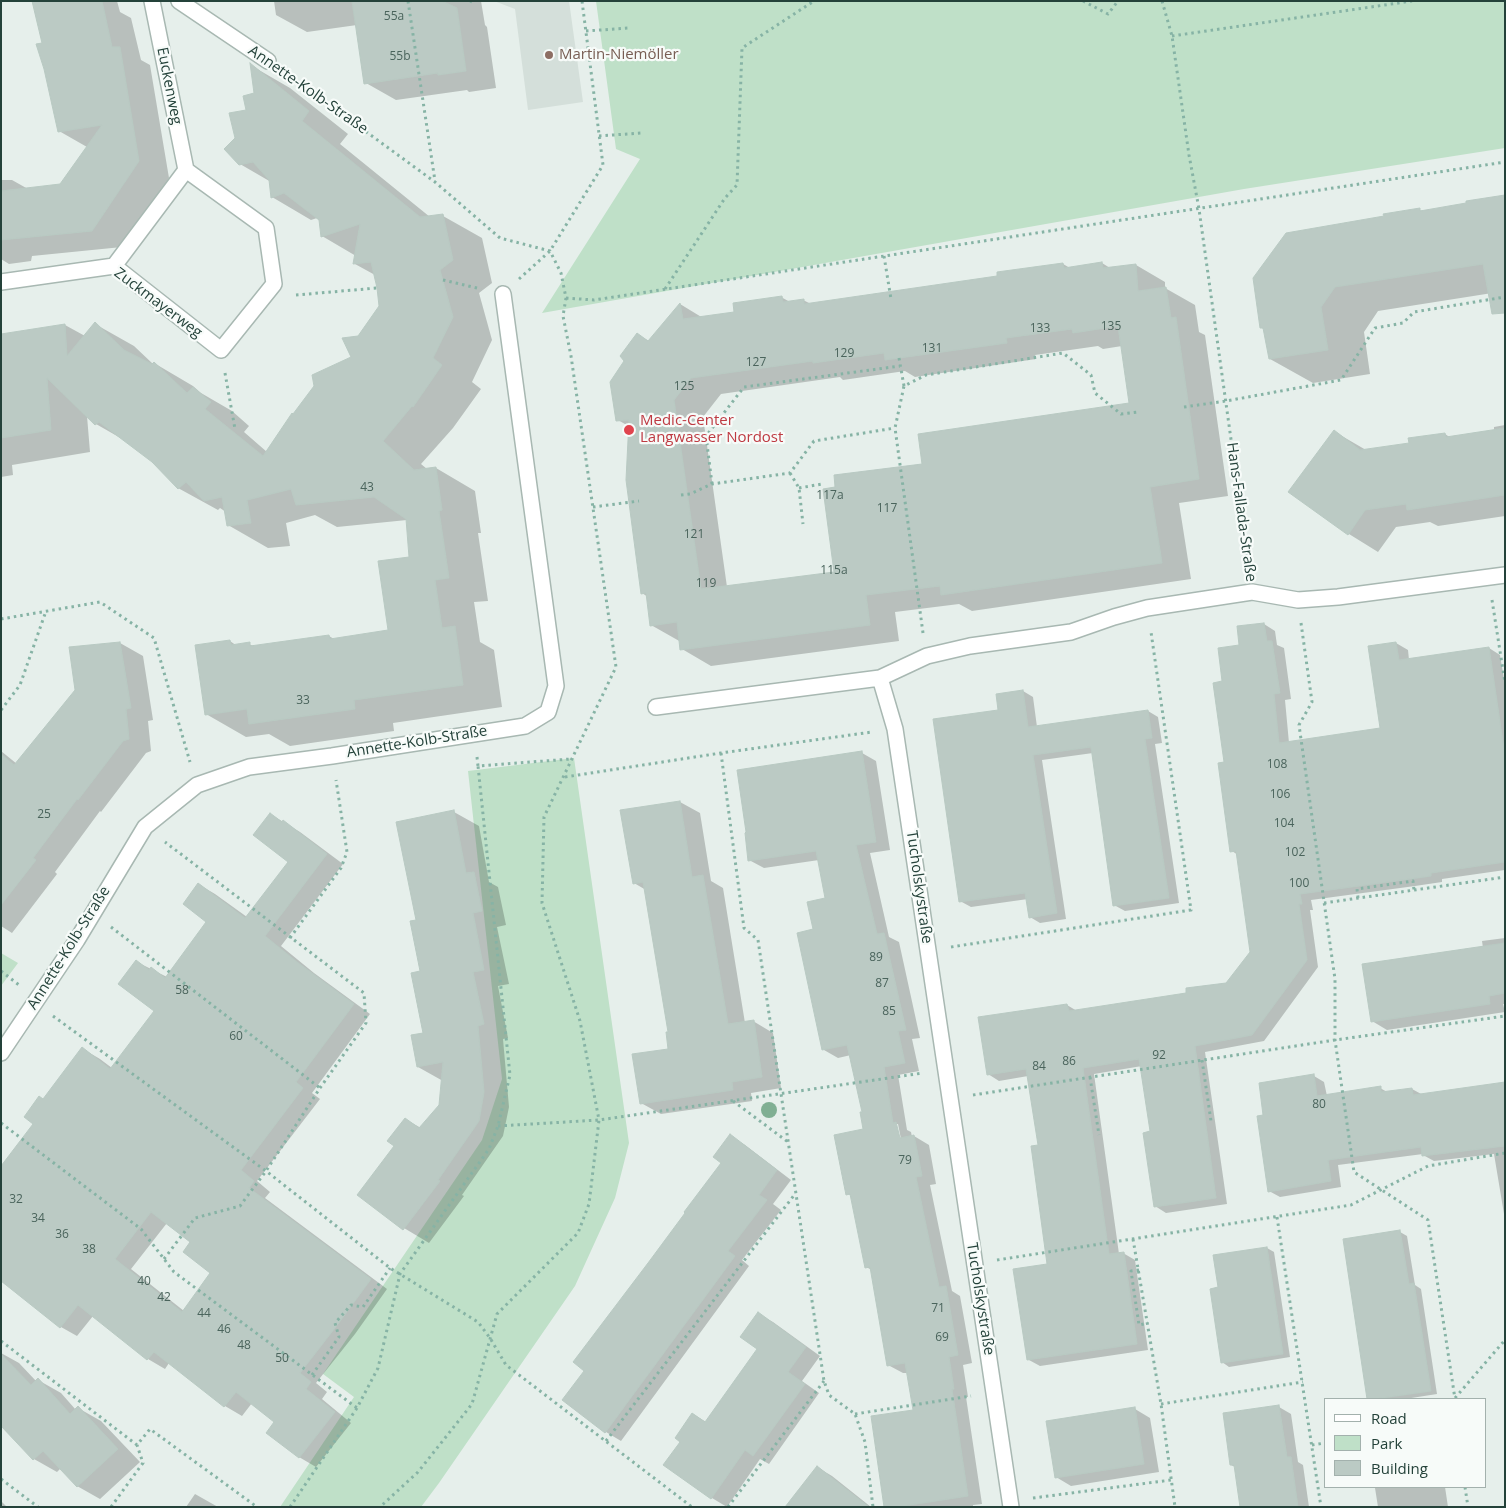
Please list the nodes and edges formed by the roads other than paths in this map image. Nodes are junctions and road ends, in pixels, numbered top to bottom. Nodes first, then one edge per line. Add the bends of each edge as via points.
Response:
1 (152, 1) edge
2 (179, 1) edge
3 (268, 61) road end
4 (186, 170) junction
5 (114, 266) junction
6 (1, 282) edge
7 (503, 294) road end
8 (1505, 575) edge
9 (880, 678) junction
10 (656, 707) dead end
11 (1, 1053) edge
12 (1010, 1504) edge

1 - 4 street, Euckenweg
2 - 3 street, Annette-Kolb-Straße
4 - 5 street
4 - 5 street, Zuckmayerweg via 266,228 274,284 221,350
5 - 6 street, Zuckmayerweg
7 - 11 street, Annette-Kolb-Straße via 556,686 548,712 525,726 249,767 197,784 145,827 77,940
8 - 9 street, Hans-Fallada-Straße via 1338,597 1298,600 1252,592 1147,608 1071,632 970,646 927,656
9 - 10 street
9 - 12 street, Tucholskystraße via 895,729

